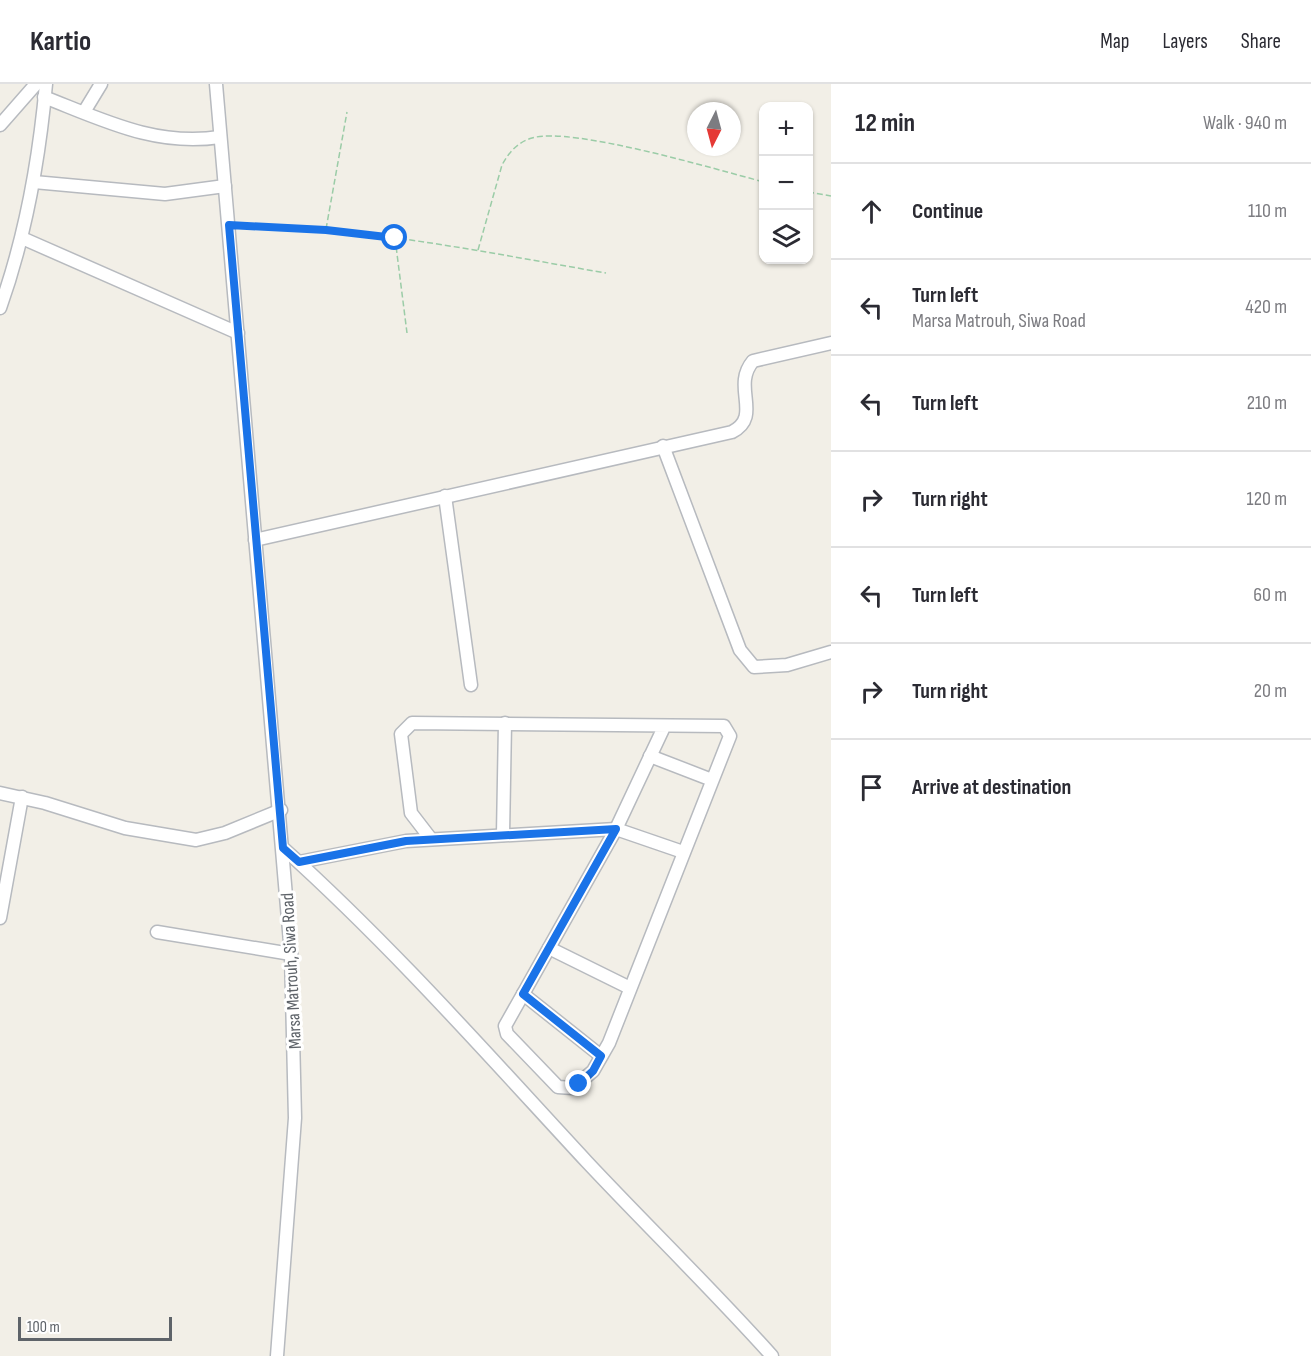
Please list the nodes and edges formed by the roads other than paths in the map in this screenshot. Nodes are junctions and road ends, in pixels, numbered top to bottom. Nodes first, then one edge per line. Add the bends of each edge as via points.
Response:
1 (36, 84) edge
2 (46, 84) edge
3 (101, 84) edge
4 (216, 84) edge
5 (45, 97) junction
6 (84, 112) junction
7 (0, 125) edge
8 (220, 137) junction
9 (34, 182) junction
10 (225, 186) junction
11 (22, 238) junction
12 (5, 276) edge
13 (0, 308) edge
14 (238, 333) junction
15 (831, 343) edge
16 (663, 446) junction
17 (445, 496) junction
18 (255, 540) junction
19 (831, 652) edge
20 (471, 685) dead end
21 (505, 723) junction
22 (664, 727) junction
23 (650, 756) junction
24 (712, 780) junction
25 (0, 793) edge
26 (22, 797) junction
27 (281, 810) junction
28 (616, 829) junction
29 (503, 836) junction
30 (431, 839) junction
31 (283, 848) junction
32 (683, 852) junction
33 (299, 862) junction
34 (0, 918) edge
35 (157, 932) dead end
36 (549, 948) junction
37 (291, 954) junction
38 (630, 988) junction
39 (523, 994) junction
40 (601, 1056) junction
41 (277, 1356) edge
42 (772, 1356) edge

1 - 7 street
2 - 5 street
3 - 6 street
4 - 8 street, Marsa Matrouh, Siwa Road
5 - 6 street
5 - 9 street
6 - 8 street via 147,135 177,141
8 - 10 street, Marsa Matrouh, Siwa Road
9 - 10 street via 165,194
9 - 11 street
10 - 14 street, Marsa Matrouh, Siwa Road
11 - 12 street
11 - 14 street
12 - 13 street
14 - 18 street, Marsa Matrouh, Siwa Road
15 - 16 street via 753,361 744,378 747,414 741,427
16 - 17 street
16 - 19 street via 740,650 748,661 754,667 764,668
17 - 18 street
17 - 20 street
18 - 27 street, Marsa Matrouh, Siwa Road
21 - 22 street
21 - 29 street
21 - 30 street via 412,723 404,729 401,734 411,813
22 - 23 street
22 - 24 street via 728,728 730,736
23 - 24 street
23 - 28 street
24 - 32 street
25 - 26 street
26 - 27 street via 125,828 196,840 225,833
26 - 34 street
27 - 31 street, Marsa Matrouh, Siwa Road
28 - 29 street
28 - 32 street
28 - 36 street
29 - 30 street
30 - 33 street
31 - 33 street
31 - 37 street, Marsa Matrouh, Siwa Road
32 - 38 street
33 - 42 street via 420,980
35 - 37 street
36 - 38 street
36 - 39 street
37 - 41 street, Marsa Matrouh, Siwa Road via 296,1118
38 - 40 street
39 - 40 street
39 - 40 street via 505,1031 558,1087 566,1089 579,1084

